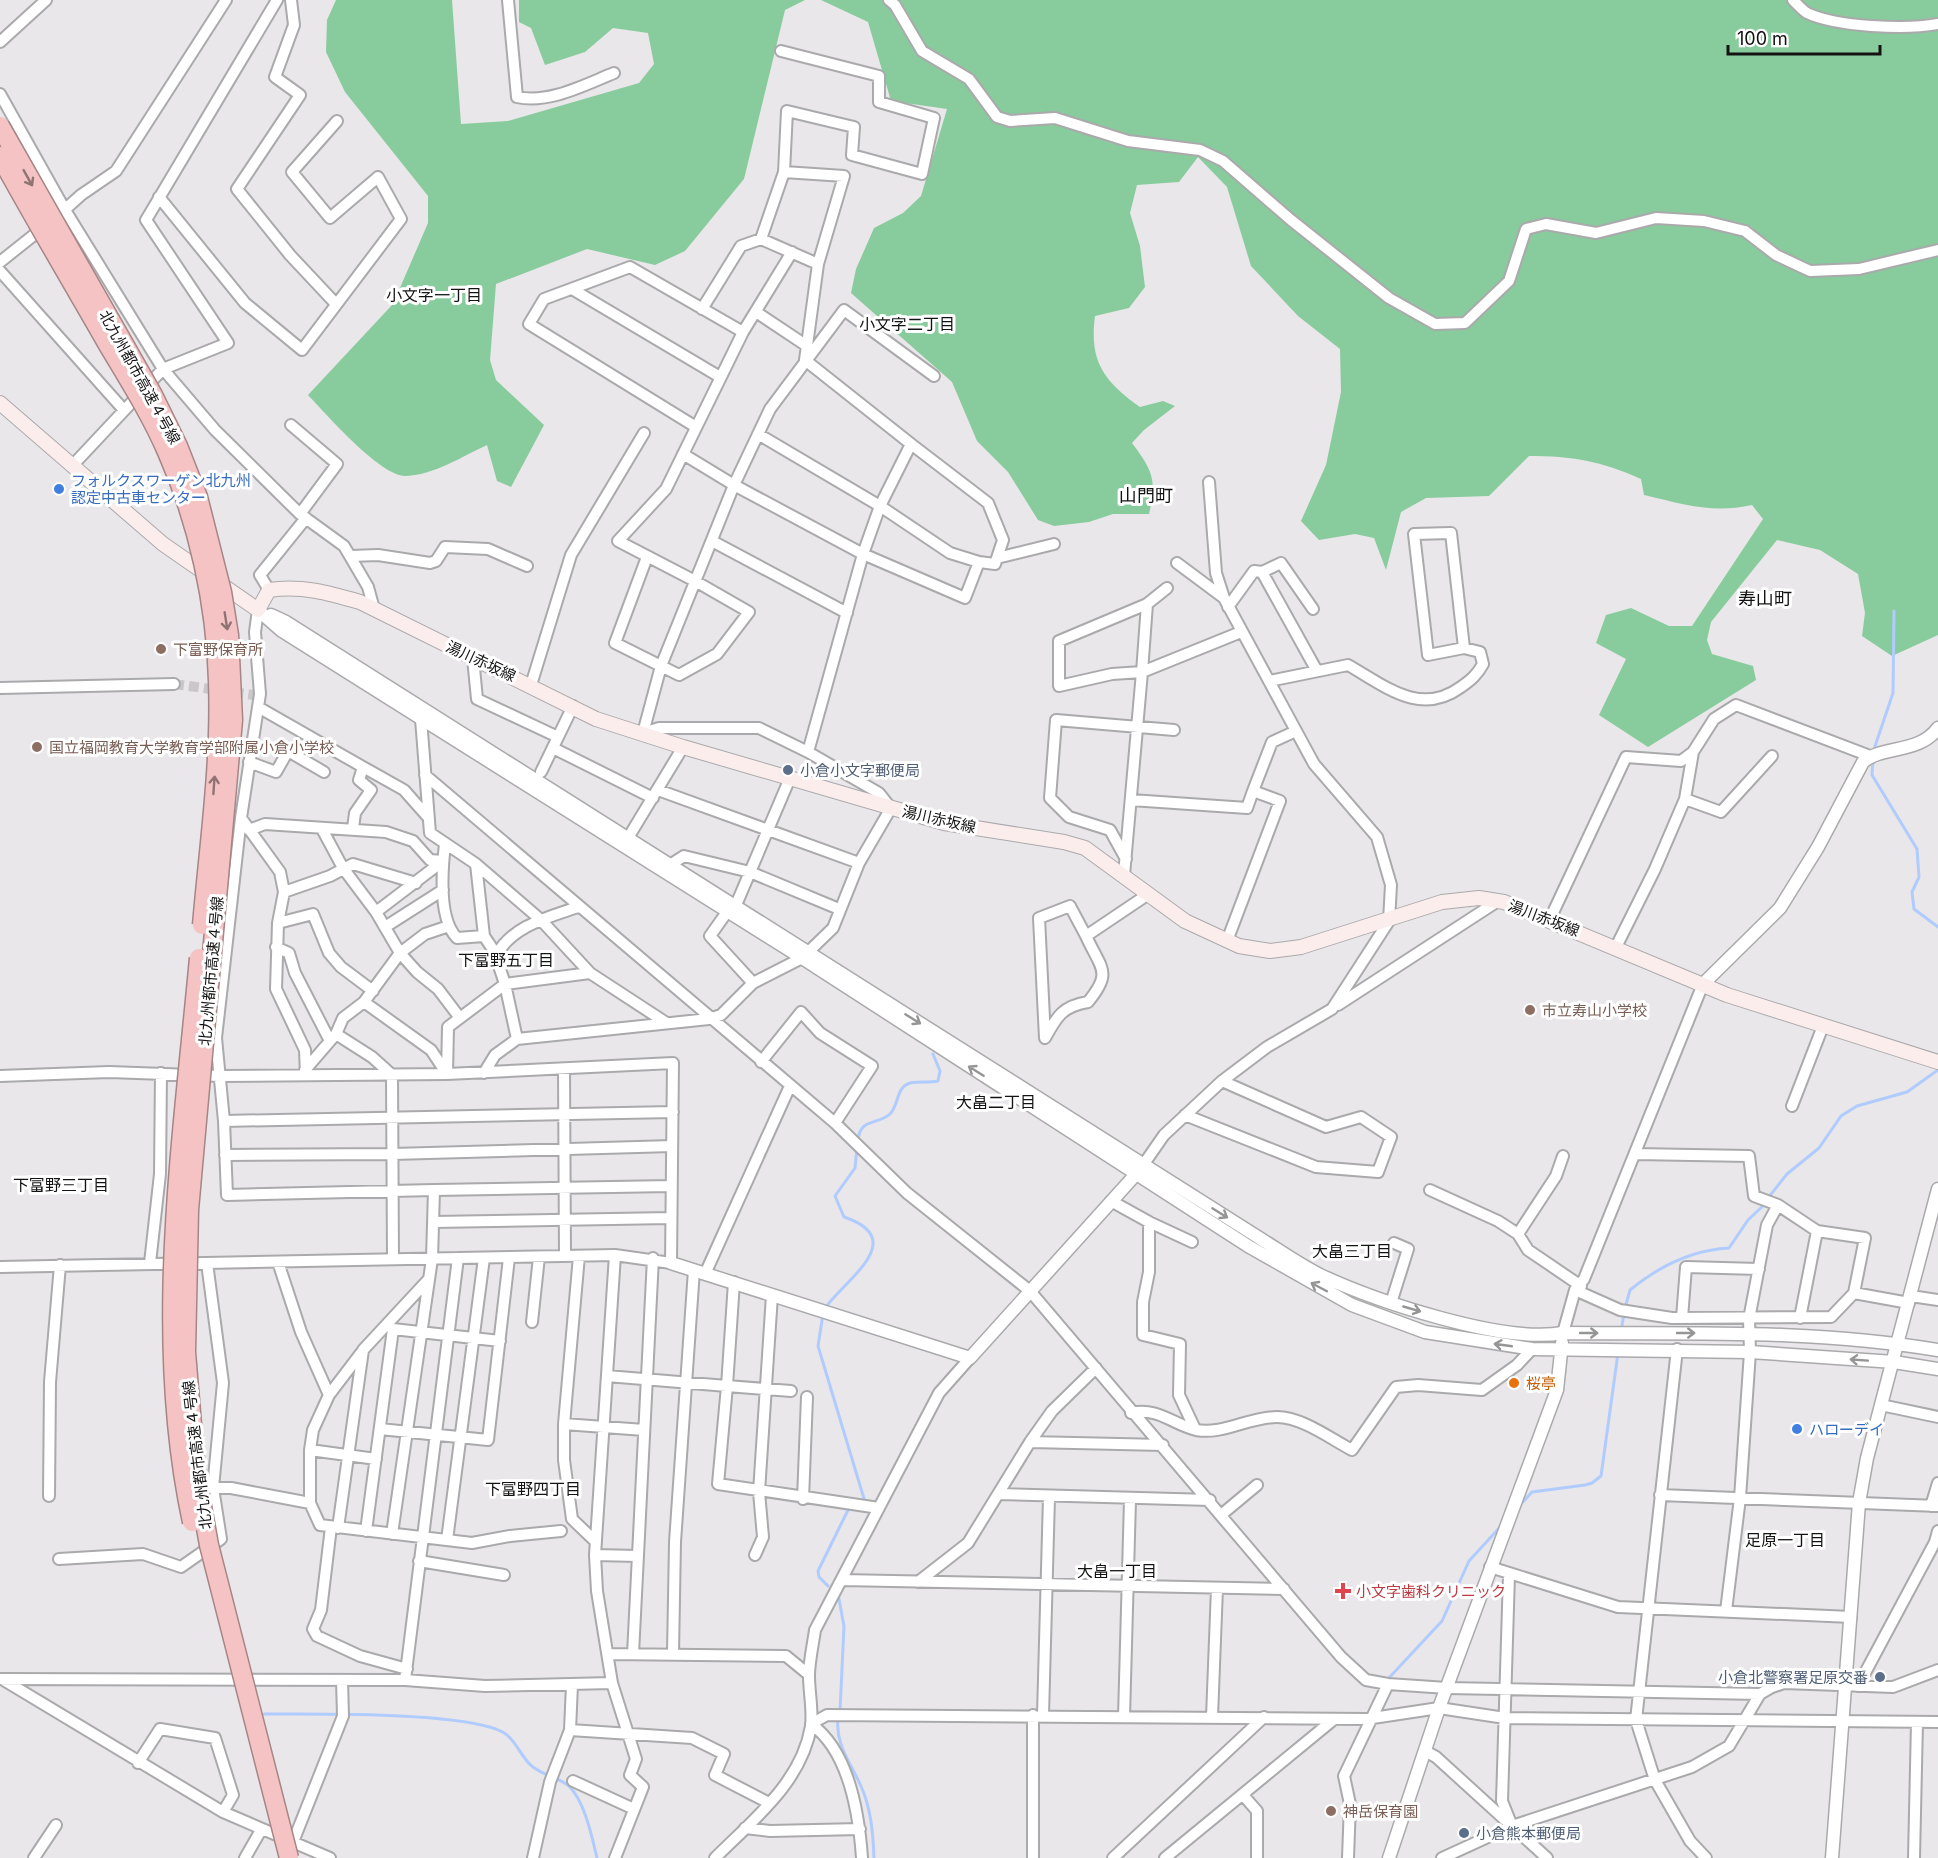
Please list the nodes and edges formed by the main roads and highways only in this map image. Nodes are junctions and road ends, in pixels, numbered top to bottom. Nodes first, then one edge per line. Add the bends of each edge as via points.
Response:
1 (0, 126) edge
2 (0, 156) edge
3 (0, 403) edge
4 (1934, 1060) edge
5 (291, 1850) edge
6 (279, 1858) edge

1 -> 5 highway, 北九州都市高速４号線, bridge via 178,446 212,545 225,614 233,720 189,1210 186,1352 196,1473 209,1545
6 -> 2 highway, 北九州都市高速４号線, bridge via 191,1518 183,1474 173,1352 175,1234 218,720 218,680 208,593 186,501 167,452
3 - 4 main road, 湯川赤坂線 via 163,544 258,610 269,590 289,587 324,591 360,602 596,719 944,823 1084,848 1185,921 1227,941 1270,951 1291,948 1442,902 1479,898 1498,901 1550,919 1727,995

